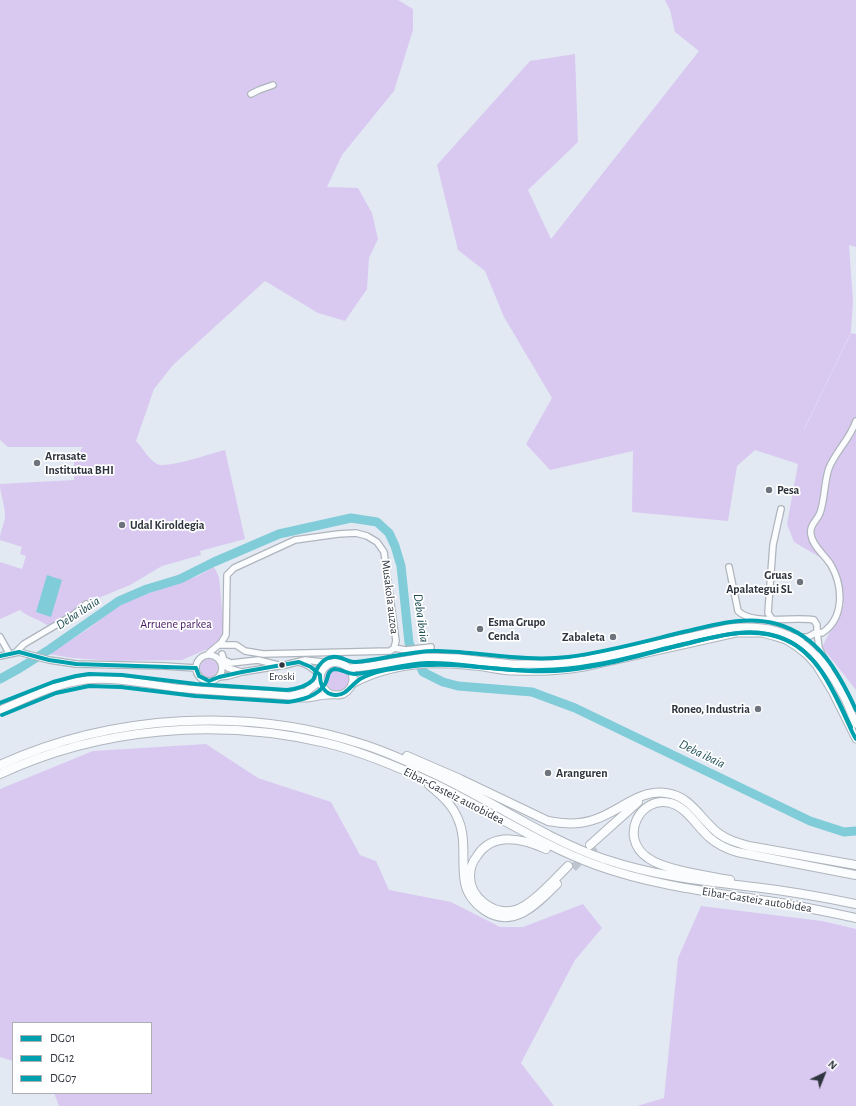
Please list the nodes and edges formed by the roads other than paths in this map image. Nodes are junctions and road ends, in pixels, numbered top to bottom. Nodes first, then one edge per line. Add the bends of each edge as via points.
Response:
1 (273, 85) dead end
2 (251, 94) dead end
3 (856, 421) edge
4 (781, 509) dead end
5 (729, 567) dead end
6 (86, 604) dead end
7 (772, 619) junction
8 (817, 632) junction
9 (0, 636) edge
10 (793, 637) junction
11 (219, 645) junction
12 (430, 647) dead end
13 (394, 648) junction
14 (245, 651) junction
15 (16, 652) junction
16 (9, 653) junction
17 (222, 654) junction
18 (207, 655) junction
19 (0, 656) edge
20 (435, 660) junction
21 (221, 662) junction
22 (299, 662) junction
23 (331, 663) junction
24 (406, 663) junction
25 (280, 666) junction
26 (196, 668) junction
27 (349, 668) junction
28 (242, 672) junction
29 (219, 677) junction
30 (833, 677) junction
31 (320, 678) junction
32 (352, 684) junction
33 (330, 694) junction
34 (288, 696) junction
35 (0, 710) edge
36 (856, 724) edge
37 (331, 735) junction
38 (856, 740) edge
39 (0, 765) edge
40 (0, 774) edge
41 (422, 779) junction
42 (651, 794) junction
43 (656, 802) junction
44 (856, 865) edge
45 (598, 866) junction
46 (856, 875) edge
47 (756, 887) junction
48 (856, 904) edge
49 (856, 918) edge

1 - 2 street
3 - 8 street via 848,439 830,466 821,511 811,529 813,542 832,566 839,583 841,598 837,615 826,630 822,633
4 - 7 street via 772,560 768,613
5 - 7 street via 738,611 742,615
6 - 15 street via 73,615 24,644
7 - 8 street via 814,620
8 - 10 street via 808,637
8 - 30 street via 819,648
9 - 16 street
10 - 20 main road via 775,630 745,626 586,660 552,664 512,664 459,658
10 - 30 main road via 812,650
11 - 13 street, Musakola auzoa via 227,632 227,575 234,568 295,540 356,533 377,542 384,552 396,641
11 - 14 street, Musakola auzoa via 236,645
11 - 18 street, Musakola auzoa
12 - 13 street, Musakola auzoa via 406,650
13 - 14 street, Musakola auzoa via 390,651 338,653 262,654
14 - 17 street via 232,648 224,650
15 - 16 street
15 - 26 street via 76,664
16 - 19 street
17 - 21 street
17 - 25 street via 224,660 231,663 258,660
18 - 21 street via 214,656
18 - 26 street via 200,658
20 - 24 main road
20 - 38 main road via 512,671 554,671 584,667 736,634 762,633 786,640 807,655 823,675
21 - 28 street via 228,668
21 - 29 street via 222,671
22 - 23 street via 305,660
22 - 25 street
22 - 31 street via 310,666
23 - 27 main road via 340,663
23 - 31 main road via 324,668
24 - 27 main road
24 - 32 main road via 371,674
25 - 28 street
26 - 29 street via 200,676 206,680
27 - 32 main road via 353,678
28 - 29 street
30 - 36 main road
31 - 33 main road via 321,686
31 - 34 main road via 306,692
32 - 33 main road via 343,694
33 - 34 main road via 300,698
34 - 35 main road via 92,680 41,692
37 - 39 highway, Eibar-Gasteiz autobidea via 266,724 227,721 154,723 74,738
37 - 42 highway via 353,738 405,755 548,821 571,824 594,820 636,798
37 - 47 highway, Eibar-Gasteiz autobidea via 398,757 441,777 540,831 601,858 657,874 709,883
40 - 41 highway, Eibar-Gasteiz autobidea via 41,757 113,738 154,731 226,729 268,732 328,743
41 - 45 highway, Eibar-Gasteiz autobidea via 536,838
41 - 45 highway via 447,800 459,820 462,830 465,885 474,902 488,913 510,917 526,912 538,903 571,867 530,902 514,911 497,910 479,898 470,876 474,859 488,844 511,839 528,842 567,858
42 - 43 highway via 636,803 592,846 643,805
42 - 44 highway via 665,792 683,798 718,833 736,842
43 - 46 highway via 678,806 710,838 737,852
43 - 47 highway via 638,815 633,829 635,844 648,859 678,869
45 - 49 highway, Eibar-Gasteiz autobidea via 662,884 792,904
47 - 48 highway, Eibar-Gasteiz autobidea

